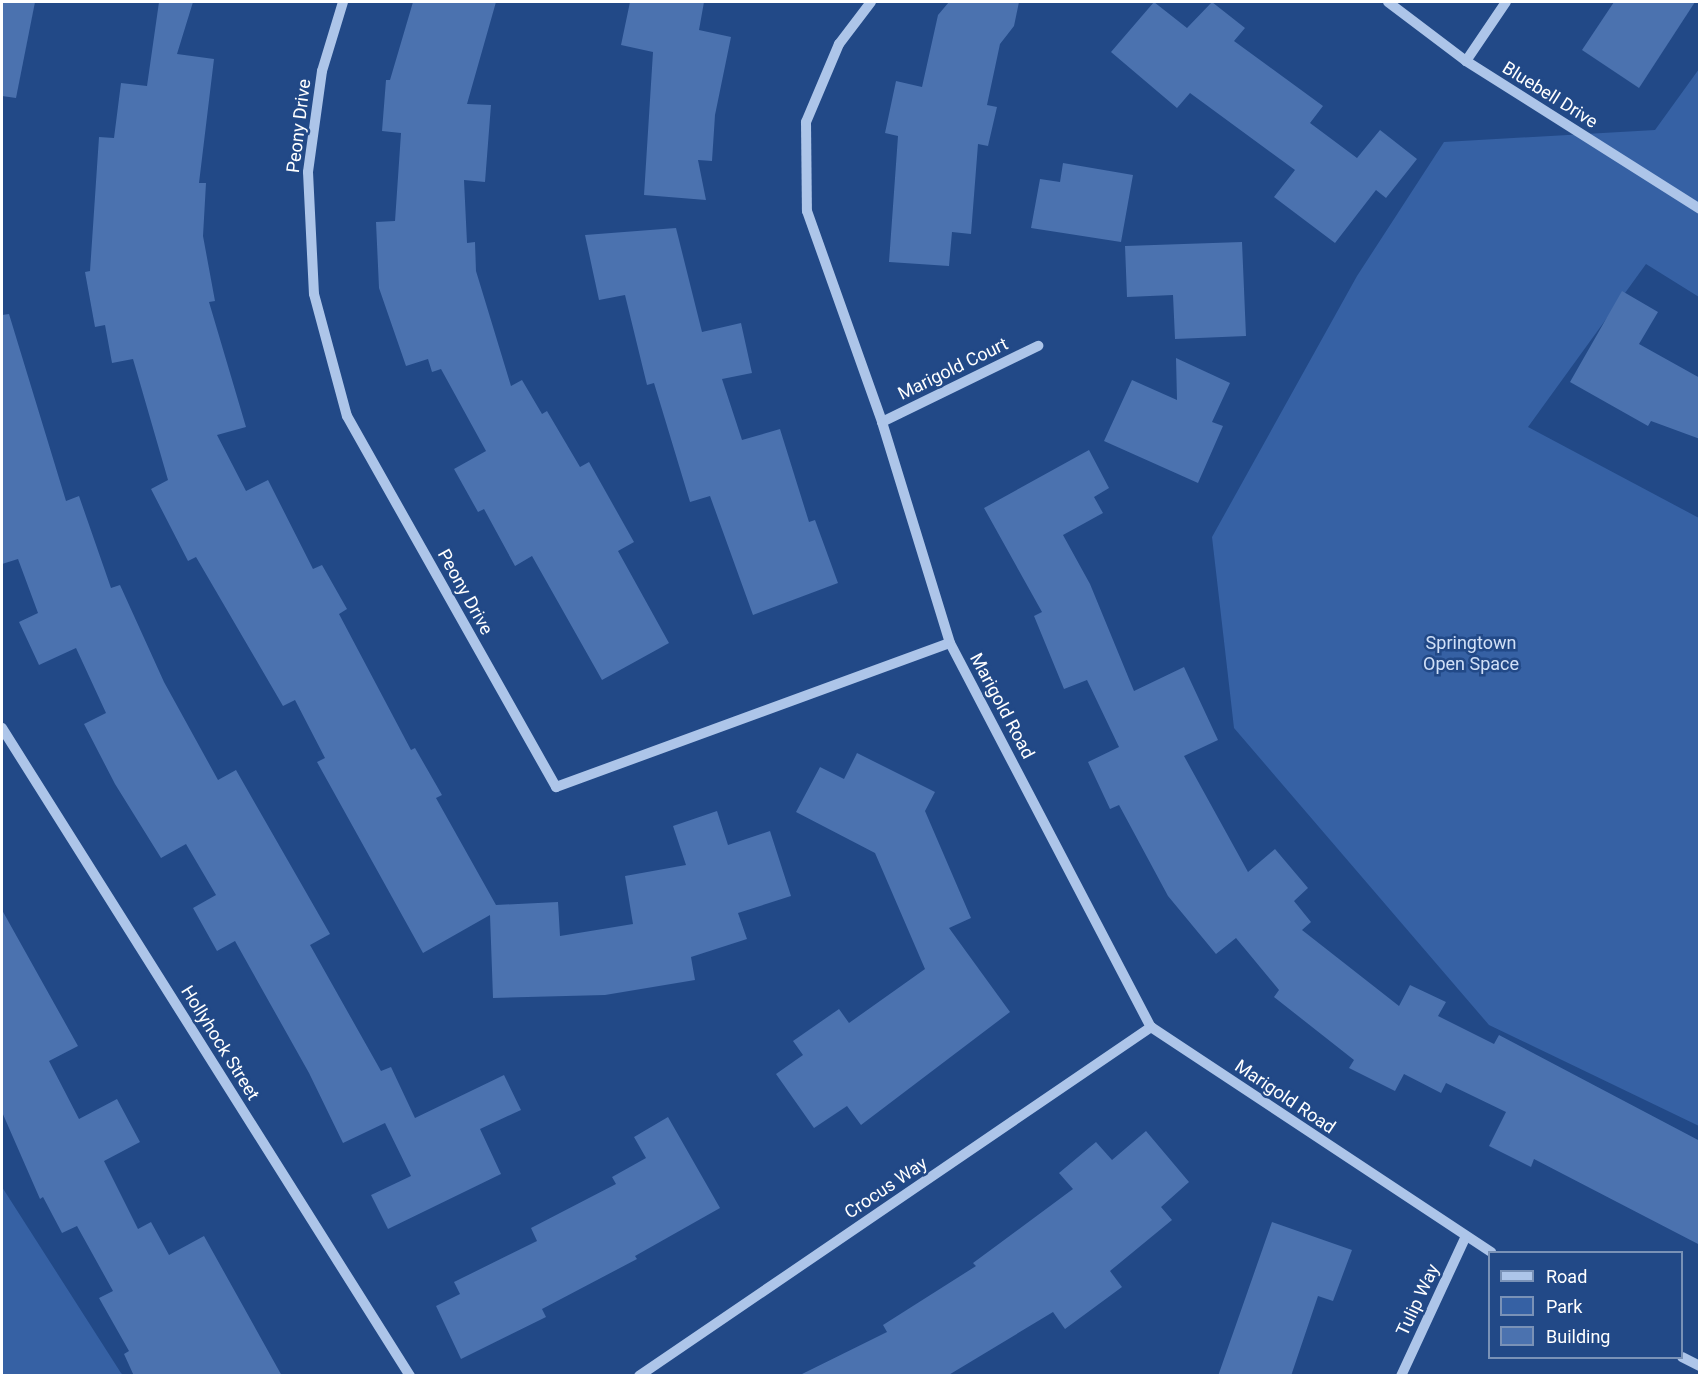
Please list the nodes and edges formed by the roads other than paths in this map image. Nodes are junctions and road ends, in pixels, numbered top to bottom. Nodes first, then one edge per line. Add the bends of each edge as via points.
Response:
1 (343, 2) edge
2 (871, 2) edge
3 (1388, 2) edge
4 (1506, 2) edge
5 (1466, 61) junction
6 (1700, 209) edge
7 (1038, 346) dead end
8 (882, 422) junction
9 (950, 642) junction
10 (2, 728) edge
11 (1151, 1027) junction
12 (1465, 1238) junction
13 (1489, 1251) edge
14 (1683, 1358) edge
15 (1700, 1366) edge
16 (410, 1376) edge
17 (639, 1376) edge
18 (1401, 1376) edge

1 - 9 street, Peony Drive via 322,71 308,172 314,294 347,416 556,787
2 - 8 street, Marigold Road via 839,44 806,122 807,211
3 - 5 street, Bluebell Drive
4 - 5 street
5 - 6 street, Bluebell Drive
7 - 8 street, Marigold Court
8 - 9 street, Marigold Road
9 - 11 street, Marigold Road
10 - 16 street, Hollyhock Street
11 - 12 street, Marigold Road
11 - 17 street, Crocus Way
12 - 13 street, Marigold Road
12 - 18 street, Tulip Way
14 - 15 street

